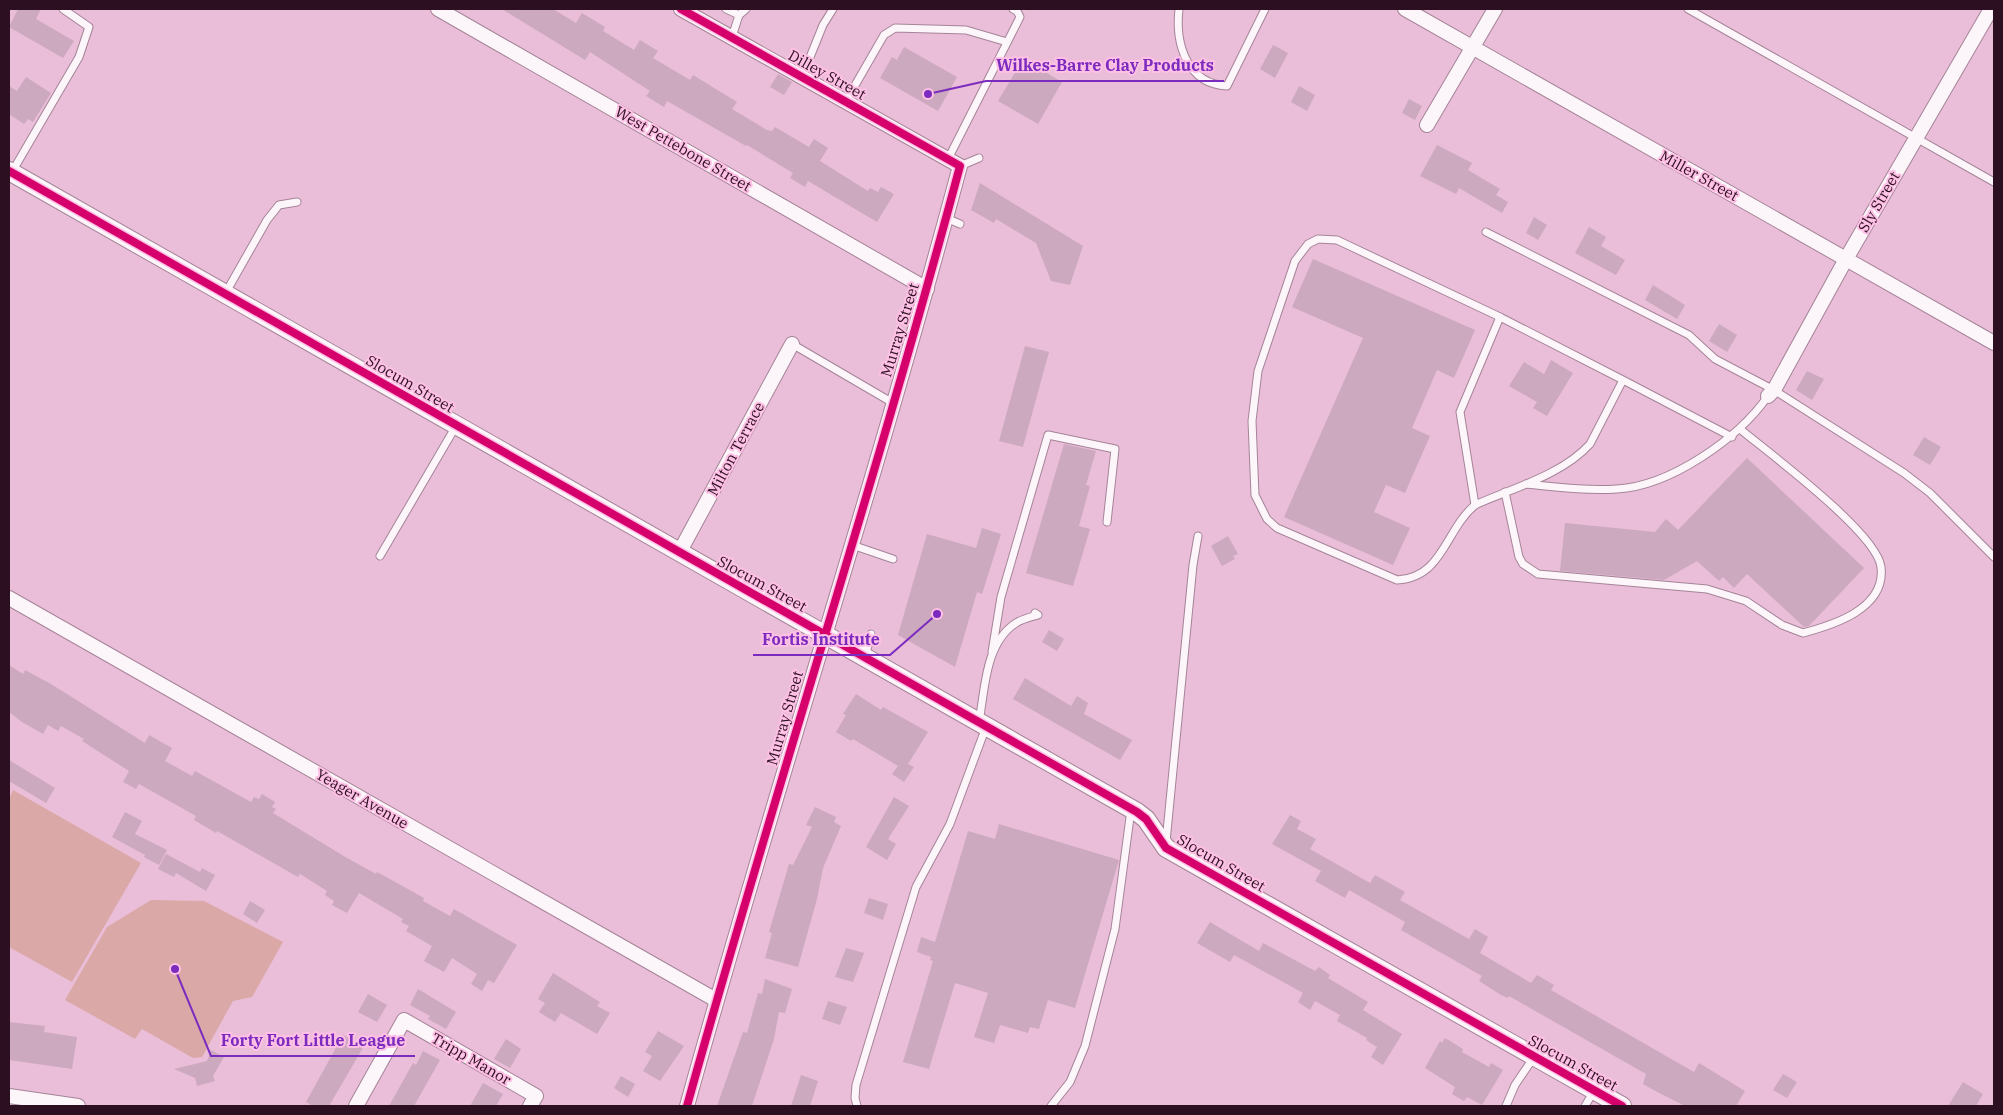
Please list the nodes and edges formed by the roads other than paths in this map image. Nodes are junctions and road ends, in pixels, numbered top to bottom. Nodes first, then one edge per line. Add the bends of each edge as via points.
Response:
1 (63, 9) edge
2 (438, 9) edge
3 (682, 9) edge
4 (726, 9) edge
5 (746, 9) edge
6 (833, 9) edge
7 (1013, 9) edge
8 (1179, 9) edge
9 (1265, 9) edge
10 (1405, 9) edge
11 (1495, 9) edge
12 (1688, 9) edge
13 (1989, 12) edge
14 (739, 15) junction
15 (732, 37) junction
16 (1007, 42) junction
17 (1473, 48) junction
18 (802, 77) junction
19 (846, 102) junction
20 (1427, 125) dead end
21 (1917, 137) junction
22 (979, 158) dead end
23 (954, 163) junction
24 (10, 172) edge
25 (1994, 182) edge
26 (297, 202) dead end
27 (946, 218) junction
28 (960, 224) dead end
29 (1486, 232) dead end
30 (1846, 259) junction
31 (927, 289) junction
32 (225, 294) junction
33 (1500, 317) junction
34 (1994, 342) edge
35 (792, 344) joint
36 (1623, 380) junction
37 (1771, 393) junction
38 (893, 403) junction
39 (456, 426) junction
40 (1740, 429) junction
41 (1732, 437) junction
42 (1523, 484) junction
43 (1504, 492) junction
44 (1475, 505) junction
45 (1107, 522) dead end
46 (1198, 536) dead end
47 (852, 545) junction
48 (680, 554) junction
49 (380, 556) dead end
50 (1994, 557) edge
51 (892, 559) dead end
52 (9, 598) edge
53 (1035, 613) dead end
54 (871, 634) dead end
55 (825, 635) junction
56 (992, 652) junction
57 (864, 658) junction
58 (982, 725) junction
59 (1131, 810) junction
60 (1166, 848) junction
61 (716, 1000) junction
62 (1534, 1056) junction
63 (1594, 1090) junction
64 (9, 1096) edge
65 (78, 1106) edge
66 (356, 1106) edge
67 (530, 1106) edge
68 (687, 1106) edge
69 (857, 1106) edge
70 (1050, 1106) edge
71 (1506, 1106) edge
72 (1585, 1106) edge
73 (1622, 1106) edge

1 - 24 lane via 89,27 78,57
2 - 31 street, West Pettebone Street
3 - 15 street, Dilley Street
4 - 14 lane
5 - 14 lane
6 - 18 lane
7 - 16 lane via 1020,17
8 - 9 lane via 1180,47 1194,73 1212,85 1227,86
10 - 17 street, Miller Street
11 - 17 street
12 - 21 lane
13 - 21 street, Sly Street
14 - 15 lane
15 - 18 street, Dilley Street
16 - 19 lane via 966,30 895,28 884,35
16 - 23 lane
17 - 20 street
17 - 30 street, Miller Street
18 - 19 street, Dilley Street
19 - 23 street, Dilley Street
21 - 25 lane
21 - 30 street, Sly Street
22 - 23 lane
23 - 27 street, Murray Street
24 - 32 street, Slocum Street
26 - 32 lane via 279,205 267,220
27 - 28 lane
27 - 31 street, Murray Street
29 - 37 lane via 1689,335 1716,359
30 - 34 street, Miller Street
30 - 37 street, Sly Street
31 - 38 street, Murray Street
32 - 39 street, Slocum Street
33 - 36 lane
33 - 44 lane via 1460,412
33 - 44 lane via 1337,240 1318,239 1308,244 1295,261 1258,371 1252,421 1255,495 1267,520 1277,528 1397,580 1407,580 1431,566 1459,520
35 - 38 lane
35 - 48 street, Milton Terrace
36 - 41 lane
36 - 42 lane via 1590,444 1554,470
37 - 40 lane
37 - 50 lane via 1930,492
38 - 47 street, Murray Street
39 - 48 street, Slocum Street
39 - 49 lane
40 - 41 lane
40 - 43 lane via 1833,507 1878,558 1881,576 1874,594 1845,619 1803,633 1782,625 1746,601 1707,588 1538,574 1518,557
41 - 42 lane via 1691,462 1639,486 1594,490
42 - 43 lane
43 - 44 lane
45 - 56 lane via 1115,449 1048,435 1001,597
46 - 60 lane
47 - 51 lane
47 - 55 street, Murray Street
48 - 55 street, Slocum Street
52 - 61 street, Yeager Avenue
53 - 56 lane via 1038,615 1016,622 998,640
54 - 57 lane
55 - 57 street, Slocum Street
55 - 61 street, Murray Street
56 - 58 lane
57 - 58 street, Slocum Street
58 - 59 street, Slocum Street
58 - 69 lane via 950,824 916,887 856,1085
59 - 60 street, Slocum Street via 1146,819
59 - 70 lane via 1115,929 1085,1046 1070,1082
60 - 62 street, Slocum Street
61 - 68 street, Murray Street
62 - 63 street, Slocum Street
62 - 71 lane
63 - 72 lane
63 - 73 street, Slocum Street
64 - 65 street
66 - 67 street, Tripp Manor via 404,1020 536,1096

